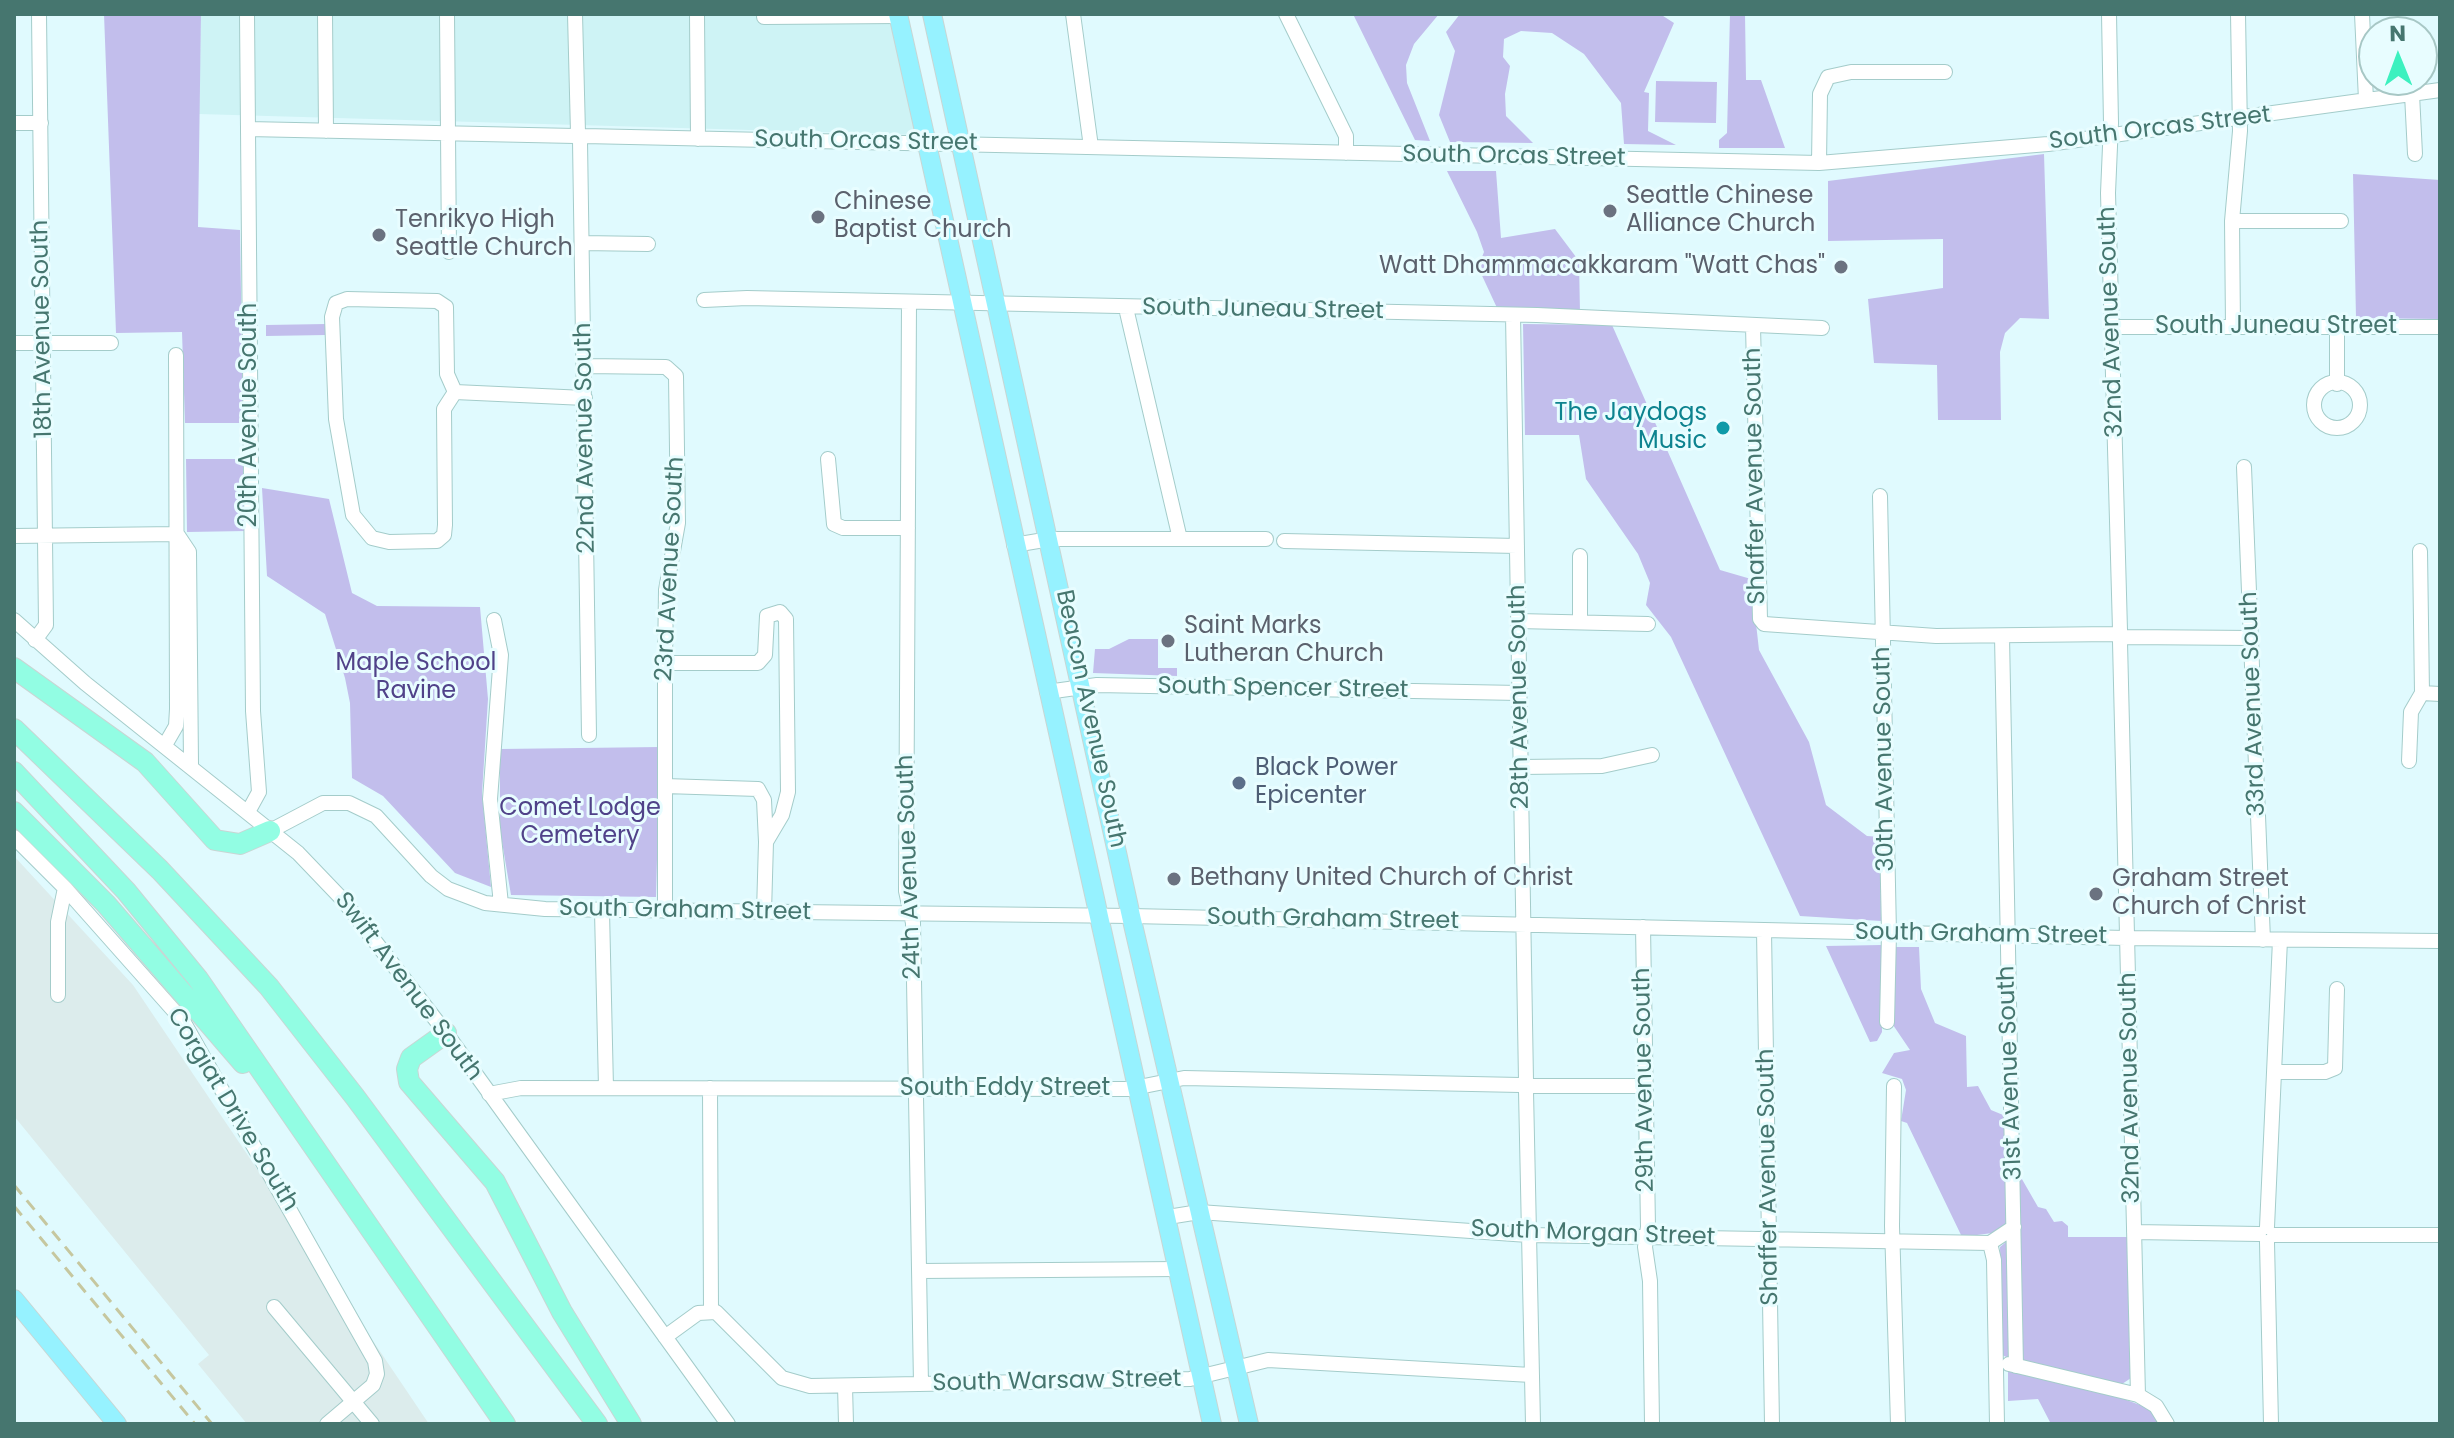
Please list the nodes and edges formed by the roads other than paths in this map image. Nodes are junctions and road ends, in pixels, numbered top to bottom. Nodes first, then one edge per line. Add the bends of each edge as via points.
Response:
1 (39, 14) edge
2 (247, 14) edge
3 (325, 14) edge
4 (447, 14) edge
5 (575, 14) edge
6 (697, 14) edge
7 (932, 14) edge
8 (1073, 14) edge
9 (1286, 14) edge
10 (2109, 14) edge
11 (2238, 14) edge
12 (2362, 14) edge
13 (898, 15) edge
14 (764, 17) dead end
15 (1945, 72) dead end
16 (2397, 96) edge
17 (2412, 96) edge
18 (2366, 100) junction
19 (2240, 119) junction
20 (14, 123) edge
21 (41, 123) junction
22 (248, 129) junction
23 (326, 131) junction
24 (448, 134) junction
25 (2110, 136) junction
26 (579, 137) junction
27 (698, 139) junction
28 (961, 143) junction
29 (926, 144) junction
30 (1091, 147) junction
31 (1346, 153) junction
32 (2415, 154) dead end
33 (1819, 163) junction
34 (2232, 221) junction
35 (2341, 221) dead end
36 (582, 243) junction
37 (648, 244) dead end
38 (449, 252) dead end
39 (704, 300) dead end
40 (909, 303) junction
41 (961, 304) junction
42 (998, 305) junction
43 (1126, 308) junction
44 (1513, 315) junction
45 (1753, 326) junction
46 (2113, 327) junction
47 (2233, 327) junction
48 (2440, 327) edge
49 (1822, 328) dead end
50 (2337, 329) junction
51 (14, 343) edge
52 (43, 343) junction
53 (111, 343) dead end
54 (176, 355) dead end
55 (585, 366) junction
56 (2337, 384) dead end
57 (455, 392) junction
58 (585, 398) junction
59 (828, 459) dead end
60 (2244, 467) dead end
61 (1880, 496) dead end
62 (908, 528) junction
63 (177, 534) junction
64 (14, 536) edge
65 (45, 536) junction
66 (1050, 539) junction
67 (1180, 539) junction
68 (1266, 539) dead end
69 (1284, 541) dead end
70 (1014, 545) junction
71 (1517, 546) junction
72 (2420, 551) dead end
73 (1580, 556) dead end
74 (14, 620) edge
75 (494, 620) dead end
76 (1518, 621) junction
77 (1580, 622) junction
78 (1648, 624) dead end
79 (1883, 633) junction
80 (2002, 636) junction
81 (2120, 636) junction
82 (2252, 638) junction
83 (35, 640) junction
84 (665, 663) junction
85 (14, 668) edge
86 (1083, 686) junction
87 (1047, 692) junction
88 (1519, 693) junction
89 (2422, 693) junction
90 (2440, 694) edge
91 (14, 729) edge
92 (589, 735) dead end
93 (165, 745) junction
94 (1652, 755) dead end
95 (2409, 761) dead end
96 (191, 764) junction
97 (1521, 767) junction
98 (14, 772) edge
99 (665, 786) junction
100 (14, 812) edge
101 (248, 812) junction
102 (270, 831) junction
103 (14, 837) edge
104 (766, 842) junction
105 (65, 888) junction
106 (501, 904) junction
107 (602, 911) junction
108 (665, 911) junction
109 (764, 912) junction
110 (910, 913) junction
111 (1101, 916) junction
112 (1131, 916) junction
113 (1524, 923) junction
114 (1643, 927) junction
115 (1764, 931) junction
116 (1889, 933) junction
117 (2008, 935) junction
118 (2126, 938) junction
119 (2263, 940) junction
120 (2280, 940) junction
121 (2440, 941) edge
122 (2337, 989) dead end
123 (58, 995) dead end
124 (1887, 1022) dead end
125 (446, 1033) junction
126 (2274, 1072) junction
127 (1172, 1080) junction
128 (1526, 1086) junction
129 (1645, 1086) junction
130 (1894, 1086) dead end
131 (606, 1088) junction
132 (710, 1088) junction
133 (1139, 1088) junction
134 (916, 1089) junction
135 (489, 1094) junction
136 (277, 1096) junction
137 (1199, 1212) junction
138 (1168, 1217) junction
139 (2014, 1227) junction
140 (2134, 1232) junction
141 (1528, 1235) junction
142 (2267, 1235) junction
143 (2440, 1235) edge
144 (1646, 1237) junction
145 (1770, 1239) junction
146 (1894, 1240) junction
147 (1990, 1243) junction
148 (1179, 1269) junction
149 (920, 1271) junction
150 (14, 1299) edge
151 (274, 1307) dead end
152 (711, 1311) junction
153 (665, 1337) junction
154 (1997, 1362) junction
155 (1237, 1366) junction
156 (2016, 1366) junction
157 (1531, 1375) junction
158 (1202, 1378) junction
159 (921, 1384) junction
160 (845, 1386) junction
161 (2138, 1395) junction
162 (353, 1402) junction
163 (117, 1424) edge
164 (327, 1424) edge
165 (372, 1424) edge
166 (505, 1424) edge
167 (597, 1424) edge
168 (631, 1424) edge
169 (728, 1424) edge
170 (846, 1424) edge
171 (1212, 1424) edge
172 (1249, 1424) edge
173 (1533, 1424) edge
174 (1652, 1424) edge
175 (1772, 1424) edge
176 (1898, 1424) edge
177 (1997, 1424) edge
178 (2167, 1424) edge
179 (2271, 1424) edge

1 - 21 street, 18th Avenue South
2 - 22 street, 20th Avenue South
3 - 23 street
4 - 24 street
5 - 26 street, 22nd Avenue South
6 - 27 street
7 - 28 main road, Beacon Avenue South
8 - 30 street
9 - 31 street via 1346,136
10 - 25 street, 32nd Avenue South
11 - 19 street
12 - 18 street
13 - 14 street
13 - 29 main road, Beacon Avenue South
15 - 33 street via 1851,72 1828,77 1820,94
16 - 18 street, South Orcas Street
17 - 32 street
18 - 19 street, South Orcas Street
19 - 25 street, South Orcas Street
19 - 34 street
20 - 21 street
21 - 52 street, 18th Avenue South
22 - 23 street, South Orcas Street
22 - 101 street, 20th Avenue South via 253,711 259,792
23 - 24 street, South Orcas Street
24 - 26 street, South Orcas Street
24 - 38 street
25 - 33 street, South Orcas Street
25 - 46 street, 32nd Avenue South
26 - 27 street, South Orcas Street
26 - 36 street, 22nd Avenue South
27 - 29 street, South Orcas Street
28 - 29 street, South Orcas Street
28 - 30 street, South Orcas Street
28 - 42 main road, Beacon Avenue South
29 - 41 main road, Beacon Avenue South
30 - 31 street, South Orcas Street
31 - 33 street, South Orcas Street
34 - 35 street
34 - 47 street
36 - 37 street
36 - 55 street, 22nd Avenue South
39 - 40 street, South Juneau Street
40 - 41 street, South Juneau Street
40 - 62 street, 24th Avenue South
41 - 42 street, South Juneau Street
41 - 70 main road, Beacon Avenue South
42 - 43 street, South Juneau Street
42 - 66 main road, Beacon Avenue South
43 - 44 street, South Juneau Street
43 - 67 street
44 - 45 street, South Juneau Street
44 - 71 street, 28th Avenue South
45 - 49 street, South Juneau Street
45 - 79 street, Shaffer Avenue South via 1760,619 1764,624
46 - 47 street, South Juneau Street
46 - 81 street, 32nd Avenue South
47 - 50 street, South Juneau Street
48 - 50 street, South Juneau Street
50 - 56 street
51 - 52 street
52 - 53 street
52 - 65 street, 18th Avenue South
54 - 63 street
55 - 58 street, 22nd Avenue South
55 - 84 street, 23rd Avenue South via 674,371 678,523 666,590
57 - 57 street via 444,409 441,539 372,538 359,525 346,486 336,419 336,303 441,302 448,313 448,380
57 - 58 street
58 - 92 street, 22nd Avenue South
59 - 62 street via 834,524
60 - 82 street, 33rd Avenue South
61 - 79 street, 30th Avenue South
62 - 110 street, 24th Avenue South via 905,838
63 - 65 street
63 - 93 street via 177,719
63 - 96 street via 189,552
64 - 65 street
65 - 83 street, 18th Avenue South via 46,625
66 - 67 street
66 - 70 street
66 - 86 main road, Beacon Avenue South
67 - 68 street
69 - 71 street
70 - 87 main road, Beacon Avenue South
71 - 76 street, 28th Avenue South
72 - 89 street
73 - 77 street
74 - 83 street, Swift Avenue South
75 - 106 street via 501,655 490,799
76 - 77 street
76 - 88 street, 28th Avenue South
77 - 78 street
79 - 80 street
79 - 116 street, 30th Avenue South
80 - 81 street
80 - 117 street, 31st Avenue South
81 - 82 street
81 - 118 street, 32nd Avenue South
82 - 119 street, 33rd Avenue South
83 - 93 street, Swift Avenue South
84 - 99 street, 23rd Avenue South
84 - 104 street via 754,664 762,660 767,616 780,612 787,625 788,792
85 - 102 highway via 145,762 215,840 240,844
86 - 87 street, South Spencer Street
86 - 88 street, South Spencer Street
86 - 112 main road, Beacon Avenue South
87 - 111 main road, Beacon Avenue South
88 - 97 street, 28th Avenue South
89 - 90 street
89 - 95 street via 2411,712
91 - 167 highway via 160,870 269,987
93 - 96 street, Swift Avenue South
94 - 97 street via 1602,766
96 - 101 street, Swift Avenue South
97 - 113 street, 28th Avenue South
98 - 136 highway via 126,891 198,979
99 - 104 street via 758,789 764,800
99 - 108 street, 23rd Avenue South
100 - 136 highway via 106,904 218,1037
101 - 102 street, Swift Avenue South
102 - 106 street, South Graham Street via 323,803 358,806 384,823 440,884 474,900
102 - 125 street, Swift Avenue South via 343,900
103 - 105 street, Corgiat Drive South
104 - 109 street
105 - 123 street via 58,922
105 - 162 street, Corgiat Drive South via 183,1021 375,1361 373,1385
106 - 107 street, South Graham Street
107 - 108 street, South Graham Street
107 - 131 street
108 - 109 street, South Graham Street
109 - 110 street, South Graham Street
110 - 111 street, South Graham Street
110 - 134 street, 24th Avenue South
111 - 112 street, South Graham Street
111 - 133 main road, Beacon Avenue South
112 - 113 street, South Graham Street
112 - 127 main road, Beacon Avenue South
113 - 114 street, South Graham Street
113 - 128 street, 28th Avenue South
114 - 115 street, South Graham Street
114 - 129 street, 29th Avenue South
115 - 116 street, South Graham Street
115 - 145 street, Shaffer Avenue South
116 - 117 street, South Graham Street
116 - 124 street, 30th Avenue South
117 - 118 street, South Graham Street
117 - 139 street, 31st Avenue South
118 - 119 street, South Graham Street
118 - 140 street, 32nd Avenue South
119 - 120 street, South Graham Street
120 - 121 street, South Graham Street
120 - 126 street
122 - 126 street via 2335,1068
125 - 135 street, Swift Avenue South
125 - 168 highway via 411,1058 409,1082 495,1182 562,1312
126 - 142 street
127 - 128 street, South Eddy Street
127 - 133 street, South Eddy Street
127 - 137 main road, Beacon Avenue South
128 - 129 street, South Eddy Street
128 - 141 street, 28th Avenue South
129 - 144 street, 29th Avenue South
130 - 146 street
131 - 132 street, South Eddy Street
131 - 135 street, South Eddy Street via 509,1088
132 - 134 street, South Eddy Street
132 - 152 street
133 - 134 street, South Eddy Street
133 - 138 main road, Beacon Avenue South
134 - 149 street, 24th Avenue South
135 - 153 street, Swift Avenue South
136 - 166 highway
137 - 138 street, South Morgan Street
137 - 141 street, South Morgan Street
137 - 155 main road, Beacon Avenue South
138 - 148 main road, Beacon Avenue South
139 - 147 street
139 - 156 street, 31st Avenue South
140 - 142 street
140 - 161 street, 32nd Avenue South
141 - 144 street, South Morgan Street
141 - 157 street, 28th Avenue South
142 - 143 street
142 - 179 street
144 - 145 street, South Morgan Street
144 - 174 street, 29th Avenue South
145 - 146 street, South Morgan Street
145 - 175 street, Shaffer Avenue South
146 - 147 street, South Morgan Street
146 - 176 street
147 - 154 street
148 - 149 street
148 - 158 main road, Beacon Avenue South
149 - 159 street, 24th Avenue South
150 - 163 main road
151 - 162 street
152 - 153 street via 698,1313
152 - 160 street, South Warsaw Street via 782,1378 799,1385
153 - 169 street, Swift Avenue South
154 - 156 street
154 - 177 street
155 - 157 street, South Warsaw Street via 1268,1360
155 - 158 street, South Warsaw Street
155 - 172 main road, Beacon Avenue South
156 - 161 street
157 - 173 street, 28th Avenue South
158 - 159 street, South Warsaw Street
158 - 171 main road, Beacon Avenue South
159 - 160 street, South Warsaw Street
160 - 170 street
161 - 178 street via 2156,1406
162 - 164 street
162 - 165 street

